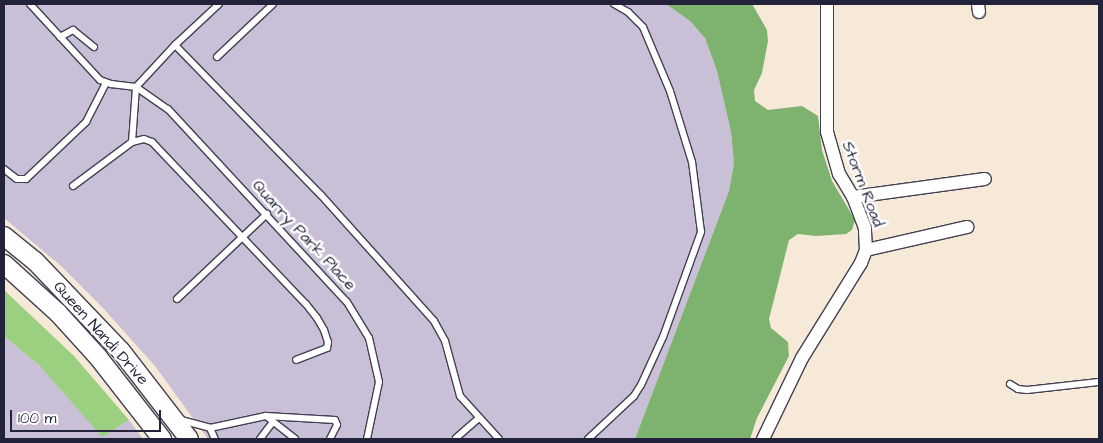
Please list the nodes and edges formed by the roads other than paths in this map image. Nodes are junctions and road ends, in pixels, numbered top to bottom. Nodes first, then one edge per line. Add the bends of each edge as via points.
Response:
1 (30, 4) edge
2 (219, 4) edge
3 (273, 4) edge
4 (614, 4) edge
5 (828, 4) edge
6 (60, 36) junction
7 (175, 45) junction
8 (94, 48) dead end
9 (217, 57) dead end
10 (106, 83) junction
11 (136, 87) junction
12 (132, 142) junction
13 (4, 169) edge
14 (985, 179) dead end
15 (73, 186) dead end
16 (853, 197) junction
17 (267, 214) junction
18 (967, 227) dead end
19 (4, 236) edge
20 (242, 238) junction
21 (866, 250) junction
22 (4, 264) edge
23 (177, 299) dead end
24 (296, 360) dead end
25 (1099, 382) edge
26 (1010, 384) dead end
27 (171, 415) junction
28 (266, 416) junction
29 (479, 418) junction
30 (273, 422) junction
31 (210, 428) junction
32 (456, 438) dead end
33 (496, 438) edge
34 (162, 439) edge
35 (189, 439) edge
36 (215, 439) edge
37 (260, 439) edge
38 (295, 439) edge
39 (330, 439) edge
40 (367, 439) edge
41 (588, 439) edge
42 (763, 439) edge

1 - 6 lane
2 - 7 lane
3 - 9 lane
4 - 41 lane via 628,12 642,27 670,91 692,162 701,232 663,337 641,385 634,396
5 - 16 street, Storm Road via 827,132 839,174
6 - 8 lane via 73,30
6 - 10 lane
7 - 11 lane
7 - 29 lane via 321,195 434,321 446,341 460,396
10 - 11 lane
10 - 13 lane via 86,122 26,180 17,179
11 - 12 lane
11 - 17 lane, Quarry Park Place via 159,100
12 - 15 lane
12 - 20 lane via 144,139 155,144
14 - 16 street
16 - 21 street, Storm Road via 865,228
17 - 20 lane
17 - 40 lane, Quarry Park Place via 347,302 369,338 379,382
18 - 21 street
19 - 27 main road, Queen Nandi Drive via 34,260 79,305 121,351
20 - 23 lane
20 - 24 lane via 306,304 324,330 328,342 325,351
21 - 42 street, Storm Road via 799,365
22 - 34 main road, Queen Nandi Drive via 58,313 98,357
25 - 26 lane via 1027,390 1018,390
27 - 31 lane
27 - 35 main road, Queen Nandi Drive
28 - 30 lane
28 - 31 lane
28 - 39 lane via 335,420 337,425
29 - 32 lane
29 - 33 lane
30 - 37 lane
30 - 38 lane
31 - 36 lane

